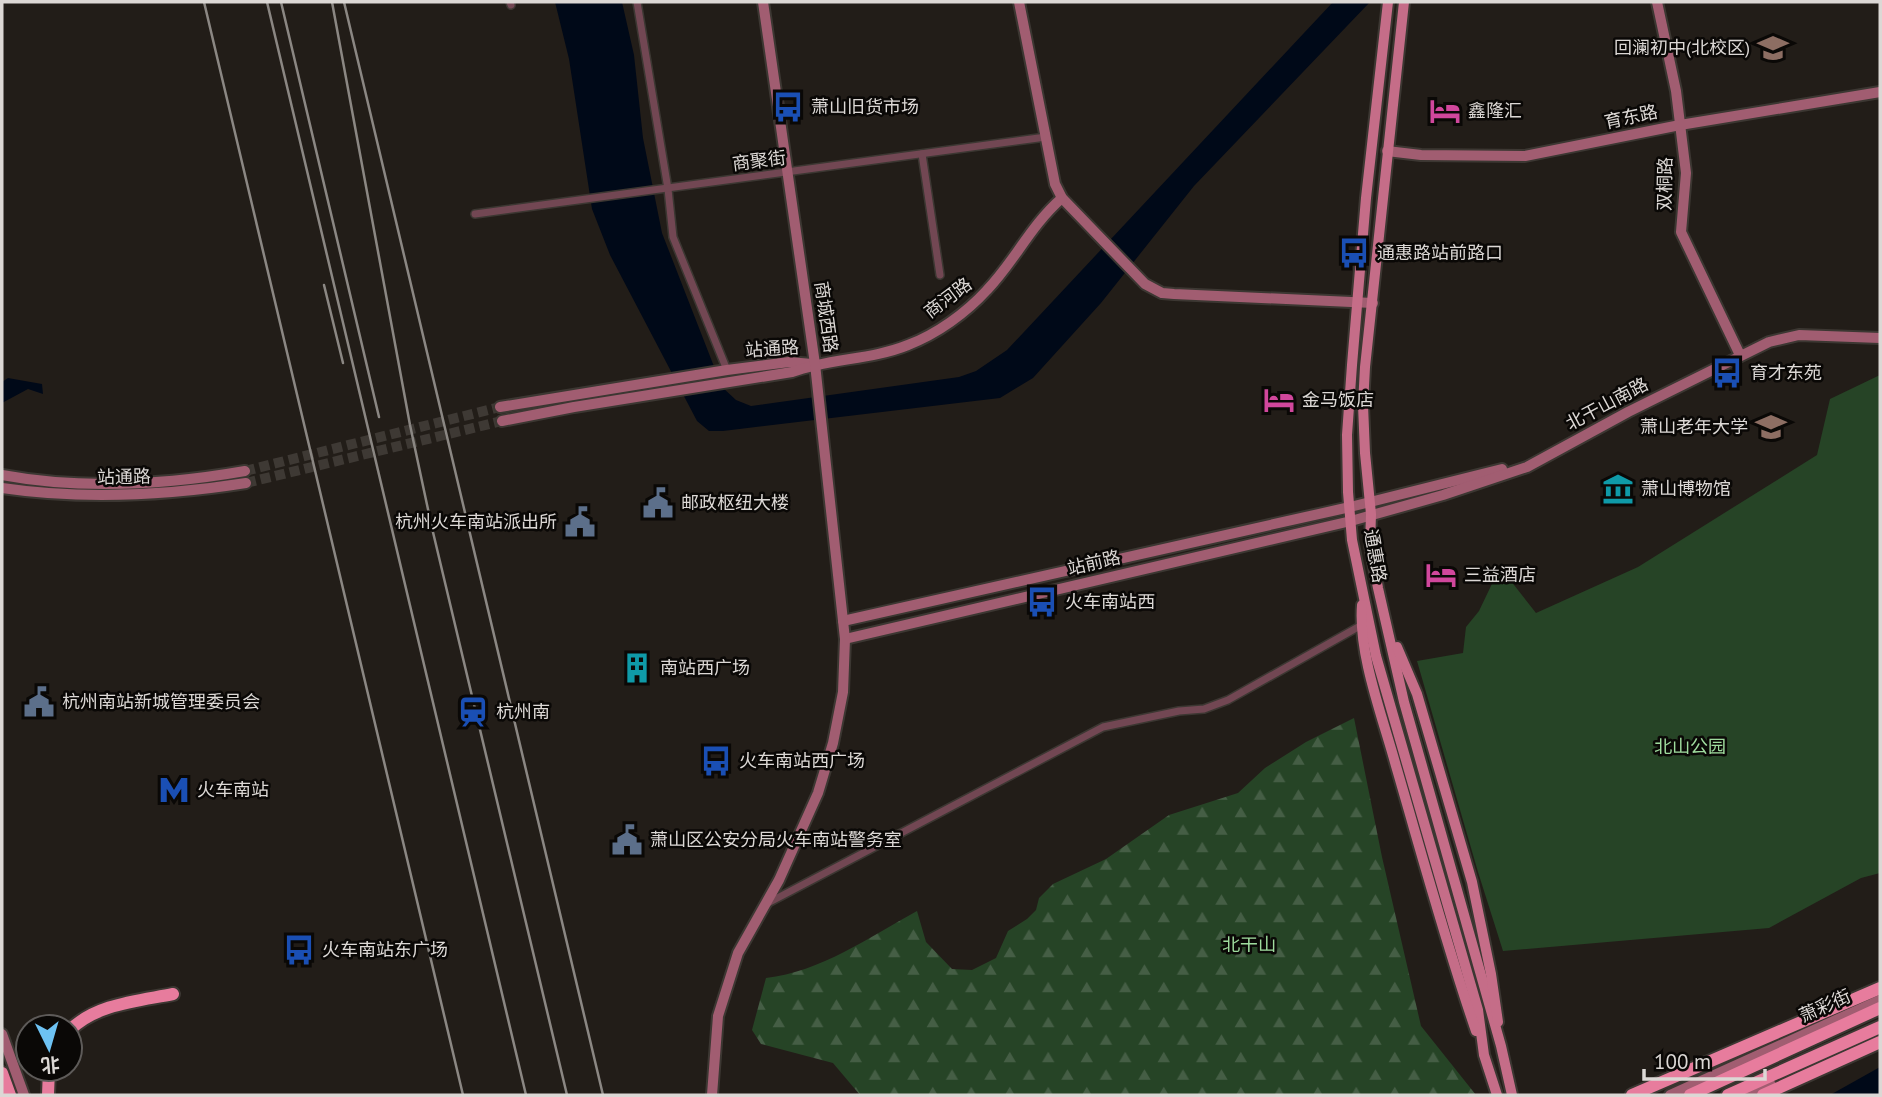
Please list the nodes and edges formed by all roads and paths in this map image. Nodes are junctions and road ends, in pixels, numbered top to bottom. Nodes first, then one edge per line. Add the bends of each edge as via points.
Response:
1 (637, 2) edge
2 (763, 2) edge
3 (1018, 2) edge
4 (1657, 2) edge
5 (1388, 5) edge
6 (1403, 6) edge
7 (1880, 92) edge
8 (1680, 125) junction
9 (1046, 137) junction
10 (1387, 151) junction
11 (922, 154) junction
12 (788, 173) junction
13 (668, 189) junction
14 (1062, 198) junction
15 (475, 214) dead end
16 (940, 275) dead end
17 (1358, 303) junction
18 (1373, 303) junction
19 (1880, 338) edge
20 (1740, 355) junction
21 (815, 364) junction
22 (727, 370) junction
23 (500, 407) tunnel mouth
24 (502, 421) tunnel mouth
25 (1544, 457) junction
26 (245, 471) tunnel mouth
27 (2, 475) edge
28 (246, 483) tunnel mouth
29 (2, 488) edge
30 (1370, 500) junction
31 (1350, 507) junction
32 (1371, 514) junction
33 (1351, 521) junction
34 (1378, 588) junction
35 (1363, 589) junction
36 (843, 621) junction
37 (1360, 626) junction
38 (845, 639) junction
39 (765, 905) junction
40 (1880, 988) edge
41 (173, 994) dead end
42 (1880, 1000) edge
43 (1880, 1009) edge
44 (84, 1018) edge
45 (1880, 1027) edge
46 (2, 1034) edge
47 (1880, 1036) edge
48 (1880, 1042) edge
49 (1500, 1046) junction
50 (1484, 1055) junction
51 (2, 1073) edge
52 (9, 1095) edge
53 (23, 1095) edge
54 (712, 1095) edge
55 (1497, 1095) edge
56 (1512, 1095) edge
57 (1632, 1095) edge
58 (1670, 1095) edge
59 (1690, 1095) edge
60 (1728, 1095) edge
61 (1748, 1095) edge
62 (1763, 1095) edge

1 - 13 street
2 - 12 main road, 商城西路
3 - 9 main road
4 - 8 main road, 双桐路
5 - 17 main road, 通惠路
6 - 10 main road, 通惠路
7 - 8 main road, 育东路
8 - 10 main road, 育东路 via 1525,156
8 - 20 main road, 双桐路 via 1686,173 1681,232
9 - 11 street, 商聚街
9 - 14 main road
10 - 18 main road, 通惠路
11 - 12 street, 商聚街
11 - 16 street
12 - 13 street, 商聚街
12 - 21 main road, 商城西路
13 - 15 street, 商聚街
13 - 22 street via 673,237
14 - 17 main road via 1145,284 1161,293
14 - 21 main road, 商河路 via 1042,215 988,290 951,322 908,345
17 - 18 main road
17 - 31 main road, 通惠路 via 1347,435
18 - 30 main road, 通惠路 via 1363,405
19 - 20 main road, 北干山南路 via 1800,335
20 - 25 main road, 北干山南路
21 - 22 main road, 站通路 via 789,362
21 - 24 main road, 站通路 via 732,383
21 - 36 main road, 商城西路
22 - 23 main road, 站通路
25 - 30 main road
25 - 32 main road, 北干山南路 via 1485,482
26 - 27 main road, 站通路 via 108,485
28 - 29 main road, 站通路 via 100,497
30 - 31 main road
30 - 32 main road, 通惠路
31 - 33 main road, 通惠路
31 - 36 main road
32 - 33 main road, 北干山南路
32 - 34 main road, 通惠路 via 1370,545
33 - 35 main road, 通惠路
33 - 38 main road, 站前路
34 - 49 main road, 通惠路 via 1404,702
34 - 49 main road via 1417,694 1472,882
35 - 37 main road
35 - 50 main road, 通惠路 via 1376,656 1478,1010
36 - 38 main road, 商城西路
37 - 39 street via 1228,700 1204,709 1103,727
37 - 50 main road via 1441,923
38 - 39 main road, 商城西路 via 843,692 818,793
39 - 54 main road, 商城西路 via 738,953 718,1016
40 - 57 highway
41 - 44 highway via 118,1004
42 - 58 main road, 萧彩街
43 - 59 highway
45 - 60 highway
46 - 53 main road
47 - 61 main road
48 - 62 highway
49 - 56 main road, 通惠路
50 - 55 main road, 通惠路
51 - 52 highway

